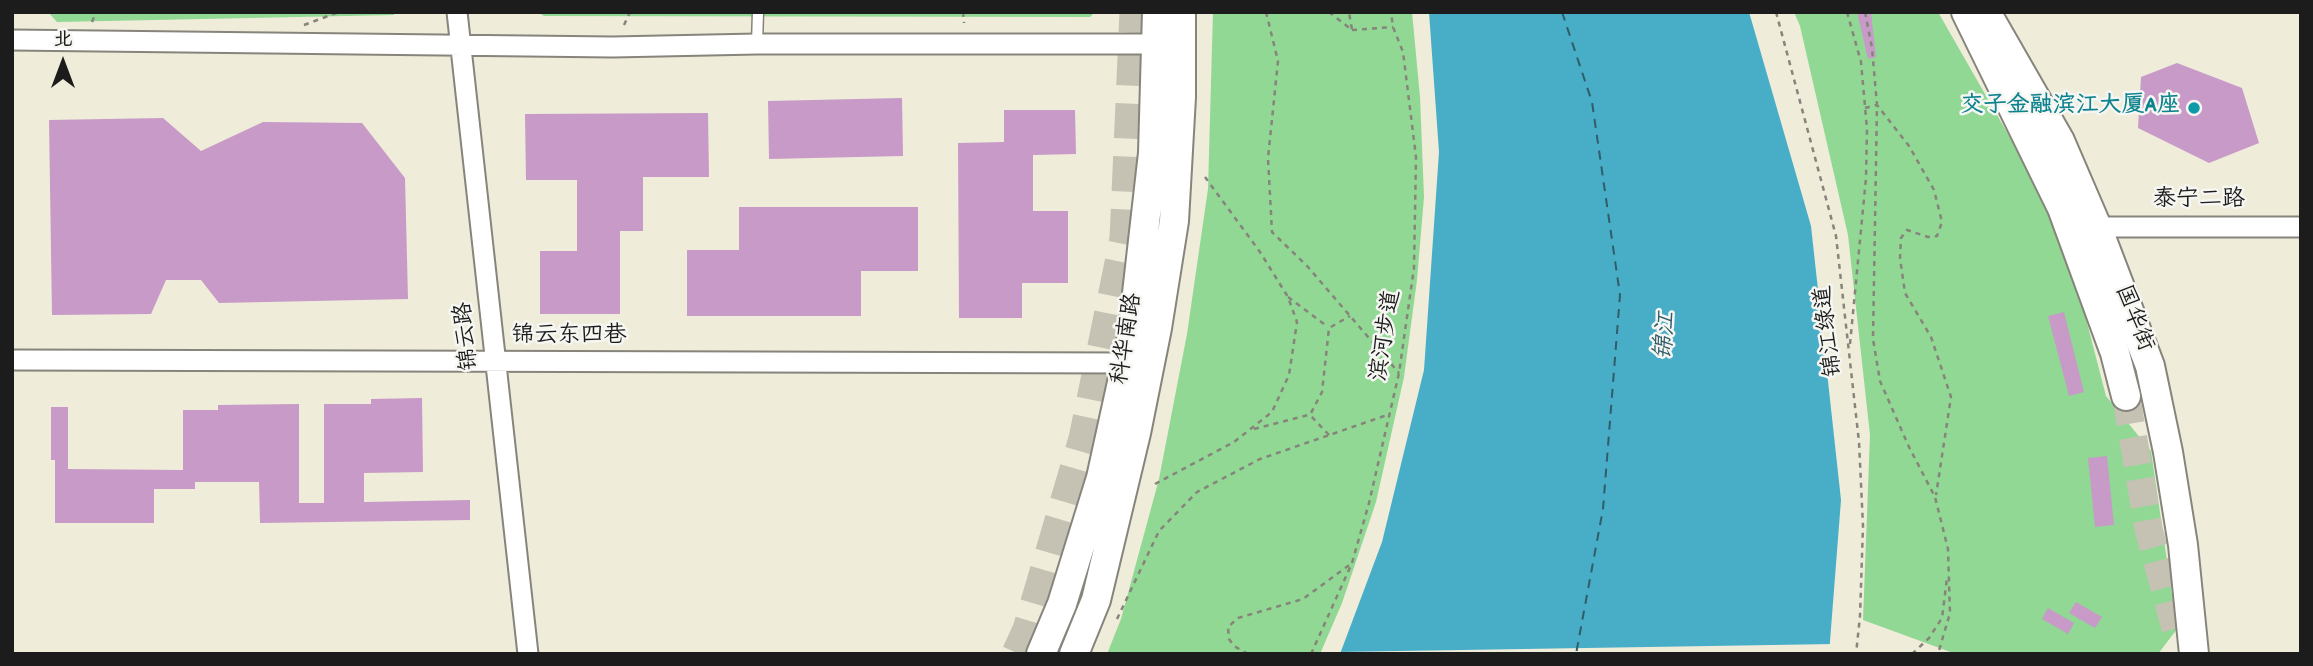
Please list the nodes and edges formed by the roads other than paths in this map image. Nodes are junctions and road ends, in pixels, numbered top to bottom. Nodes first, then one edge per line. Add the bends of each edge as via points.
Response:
1 (457, 12) edge
2 (758, 12) edge
3 (1157, 12) edge
4 (1181, 12) edge
5 (1966, 12) edge
6 (1986, 12) edge
7 (12, 40) edge
8 (460, 44) junction
9 (757, 44) junction
10 (1168, 44) junction
11 (2098, 226) junction
12 (2301, 226) edge
13 (12, 360) edge
14 (496, 362) junction
15 (1126, 363) junction
16 (2126, 396) tunnel mouth
17 (528, 654) edge
18 (1041, 654) edge
19 (1074, 654) edge
20 (2194, 654) edge

1 - 8 street, 锦云路
2 - 9 lane
3 - 10 main road, 科华南路
4 - 10 main road, 科华南路
5 - 16 main road via 2062,208
6 - 11 main road, 国华街 via 2060,141
7 - 8 street
8 - 9 street
8 - 14 street, 锦云路
9 - 10 street
10 - 15 main road, 科华南路
10 - 19 main road, 科华南路 via 1181,97 1174,221 1136,433 1096,600
11 - 12 street, 泰宁二路
11 - 20 main road, 国华街 via 2150,366 2183,545
13 - 14 street, 锦云东四巷
14 - 15 street, 锦云东四巷
14 - 17 street, 锦云路
15 - 18 main road, 科华南路 via 1101,478 1062,604

